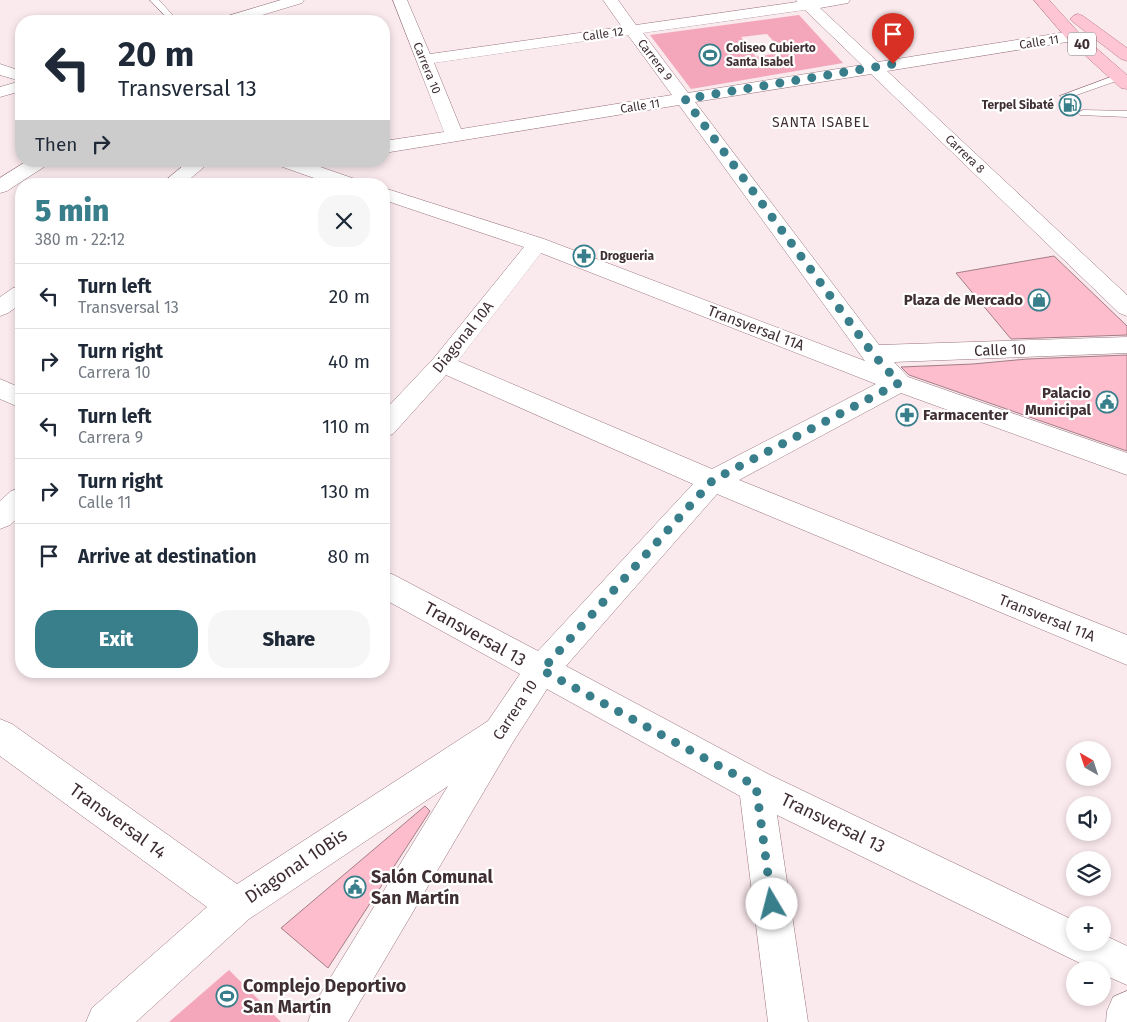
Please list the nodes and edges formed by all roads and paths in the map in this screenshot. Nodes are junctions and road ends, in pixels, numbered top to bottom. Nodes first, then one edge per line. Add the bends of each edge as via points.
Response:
1 (154, 0) edge
2 (297, 0) edge
3 (400, 0) edge
4 (610, 0) edge
5 (843, 0) edge
6 (1041, 0) edge
7 (1051, 0) edge
8 (805, 2) edge
9 (168, 15) edge
10 (246, 15) edge
11 (633, 30) junction
12 (1073, 36) junction
13 (1127, 56) edge
14 (423, 60) junction
15 (875, 67) junction
16 (0, 69) edge
17 (15, 74) edge
18 (1123, 81) edge
19 (15, 88) edge
20 (0, 92) edge
21 (1064, 96) dead end
22 (685, 99) junction
23 (1083, 113) dead end
24 (1127, 114) edge
25 (455, 136) junction
26 (390, 147) edge
27 (31, 167) edge
28 (194, 167) edge
29 (308, 167) edge
30 (179, 178) edge
31 (336, 178) edge
32 (0, 187) edge
33 (390, 196) edge
34 (537, 244) junction
35 (15, 297) edge
36 (0, 308) edge
37 (1127, 308) edge
38 (1127, 345) edge
39 (873, 354) junction
40 (442, 364) junction
41 (899, 383) junction
42 (0, 388) edge
43 (15, 396) edge
44 (390, 420) edge
45 (1127, 464) edge
46 (713, 480) junction
47 (15, 504) edge
48 (0, 517) edge
49 (390, 587) edge
50 (1127, 650) edge
51 (542, 670) junction
52 (502, 730) junction
53 (0, 736) edge
54 (756, 786) junction
55 (236, 906) junction
56 (1066, 937) edge
57 (1096, 951) edge
58 (1127, 966) edge
59 (1127, 1011) edge
60 (106, 1022) edge
61 (328, 1022) edge
62 (788, 1022) edge
63 (1126, 1022) edge

1 - 9 lane
2 - 10 street
3 - 14 street, Carrera 10
4 - 11 street, Carrera 9
5 - 8 street, Calle 12
6 - 12 main road, 40
7 - 13 main road, 40
8 - 11 street, Calle 12
8 - 15 street, Carrera 8
11 - 14 street, Calle 12
11 - 22 street, Carrera 9
12 - 15 street, Calle 11
12 - 18 main road, 40
14 - 25 street, Carrera 10
15 - 22 street, Calle 11
15 - 37 street, Carrera 8
16 - 17 street
18 - 21 lane
19 - 20 street
22 - 25 street, Calle 11
22 - 39 street, Carrera 9
23 - 24 lane
25 - 26 street, Calle 11
27 - 32 street
28 - 30 street
29 - 31 street
33 - 34 street, Transversal 11A
34 - 40 street, Diagonal 10A
34 - 41 street, Transversal 11A
35 - 36 street
38 - 39 street, Calle 10
39 - 41 street, Carrera 9
40 - 44 street, Diagonal 10A
40 - 46 street, Transversal 11A
41 - 45 street, Transversal 11A
41 - 46 street, Carrera 10
42 - 43 street
46 - 50 street, Transversal 11A
46 - 51 street, Carrera 10
47 - 48 street
49 - 51 street, Transversal 13
51 - 52 street, Carrera 10
51 - 54 street, Transversal 13
52 - 55 street, Diagonal 10Bis
52 - 61 street, Carrera 10
53 - 55 street, Transversal 14
54 - 56 street, Transversal 13
54 - 62 street
55 - 60 street, Diagonal 10Bis
57 - 58 street, Transversal 13
59 - 63 street

